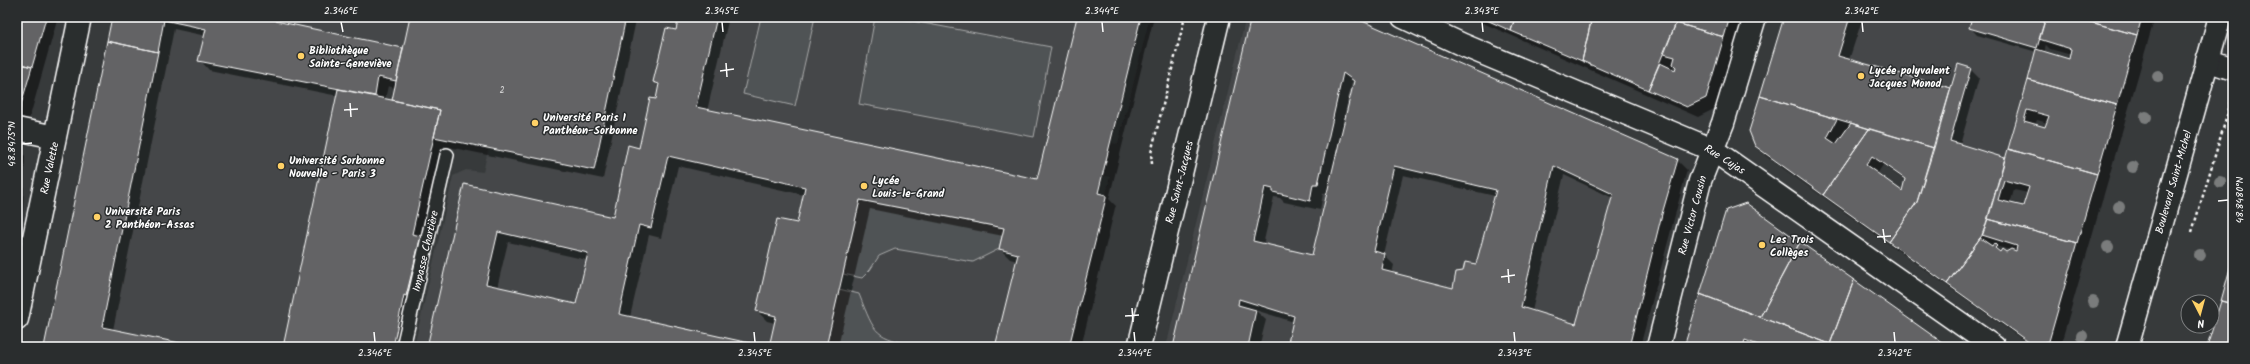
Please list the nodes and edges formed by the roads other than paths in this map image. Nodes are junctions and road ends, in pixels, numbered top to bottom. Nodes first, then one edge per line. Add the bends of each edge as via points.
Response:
1 (80, 17) edge
2 (1220, 17) edge
3 (1755, 17) edge
4 (2220, 17) edge
5 (1407, 18) edge
6 (2207, 60) junction
7 (2233, 69) edge
8 (17, 129) edge
9 (55, 137) junction
10 (1713, 150) junction
11 (447, 155) dead end
12 (17, 319) edge
13 (403, 347) edge
14 (1139, 347) edge
15 (1658, 347) edge
16 (1994, 347) edge
17 (2127, 347) edge

1 - 9 street, Rue Valette
2 - 14 street, Rue Saint-Jacques
3 - 10 street, Rue Victor Cousin
4 - 6 street, Boulevard Saint-Michel
5 - 10 street, Rue Cujas via 1463,45
6 - 7 street
6 - 17 street, Boulevard Saint-Michel
8 - 9 street
9 - 12 street, Rue Valette
10 - 15 street, Rue Victor Cousin via 1700,181
10 - 16 street, Rue Cujas
11 - 13 lane, Impasse Chartière

